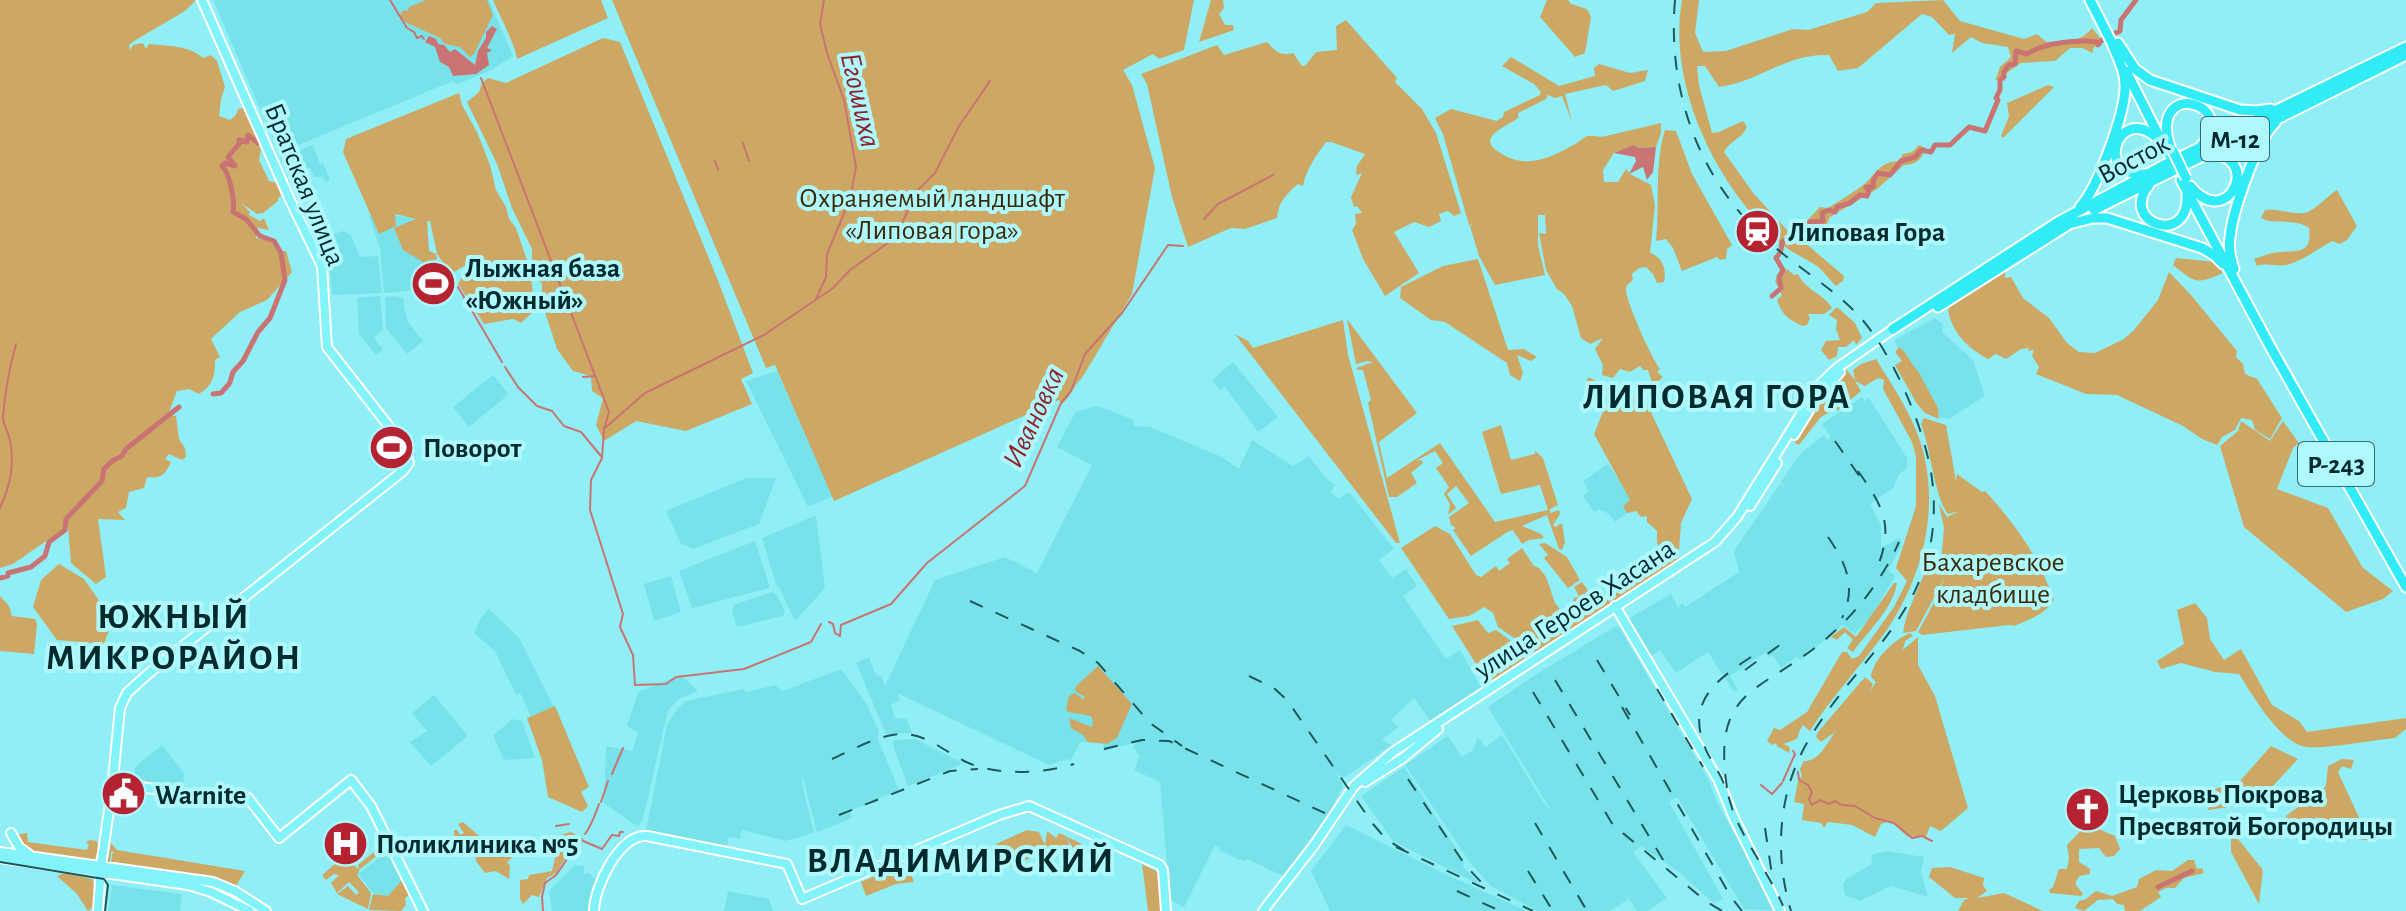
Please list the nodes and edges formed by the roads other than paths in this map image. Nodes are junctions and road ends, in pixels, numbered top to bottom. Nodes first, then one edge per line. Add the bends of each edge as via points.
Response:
1 (202, 0) edge
2 (2093, 0) edge
3 (2116, 45) junction
4 (2406, 47) edge
5 (2406, 55) edge
6 (2305, 100) junction
7 (2169, 150) junction
8 (2201, 152) junction
9 (2154, 176) junction
10 (2186, 184) junction
11 (2066, 222) junction
12 (2236, 277) junction
13 (1895, 331) joint
14 (2406, 579) edge
15 (2406, 587) edge
16 (1616, 608) junction
17 (1391, 759) junction
18 (113, 783) junction
19 (11, 833) dead end
20 (0, 852) edge
21 (0, 858) edge
22 (34, 858) junction
23 (104, 872) junction
24 (212, 887) junction
25 (252, 909) edge
26 (100, 911) edge
27 (266, 911) edge
28 (423, 911) edge
29 (594, 911) edge
30 (1166, 911) edge
31 (1263, 911) edge
32 (1270, 911) edge
33 (1780, 911) edge

1 - 18 main road, Братская улица via 322,266 327,347 405,447 409,463 129,691 120,708
2 - 3 highway
3 - 6 highway via 2150,80 2240,110 2263,111
3 - 7 highway
3 - 11 highway via 2124,75 2122,106 2094,189
4 - 6 highway, Восток / М-12
5 - 6 highway, Восток / М-12
6 - 8 highway, Восток / М-12
6 - 12 highway via 2278,120 2260,143 2230,234
7 - 8 highway via 2168,116 2188,103 2202,107 2210,118
7 - 9 highway via 2142,128 2128,130 2117,141 2115,155 2122,168
7 - 10 highway, Р-243, bridge
8 - 9 highway, Восток / М-12
8 - 10 highway via 2230,160 2237,170 2236,186 2226,198 2214,201
9 - 10 highway via 2141,205 2147,218 2159,225 2182,217
9 - 11 highway, Восток / М-12
10 - 12 highway, Р-243
11 - 12 highway via 2107,218 2192,245 2214,255
11 - 13 highway, Восток / М-12
12 - 14 highway
12 - 15 highway, Р-243
13 - 16 main road, улица Героев Хасана via 1819,385 1742,509 1715,542
16 - 17 main road, улица Героев Хасана
16 - 33 main road via 1719,781
17 - 31 main road, улица Героев Хасана via 1350,791
17 - 32 main road, улица Героев Хасана via 1356,791
18 - 23 main road
18 - 28 main road via 217,799 244,796 279,838 351,780 371,806
19 - 22 main road
20 - 22 main road
21 - 22 main road
22 - 23 main road
23 - 24 main road
23 - 26 main road
24 - 25 main road
24 - 25 main road via 235,891
25 - 27 main road
29 - 30 main road via 597,891 613,861 624,845 642,835 787,864 802,899 1029,806 1160,865

